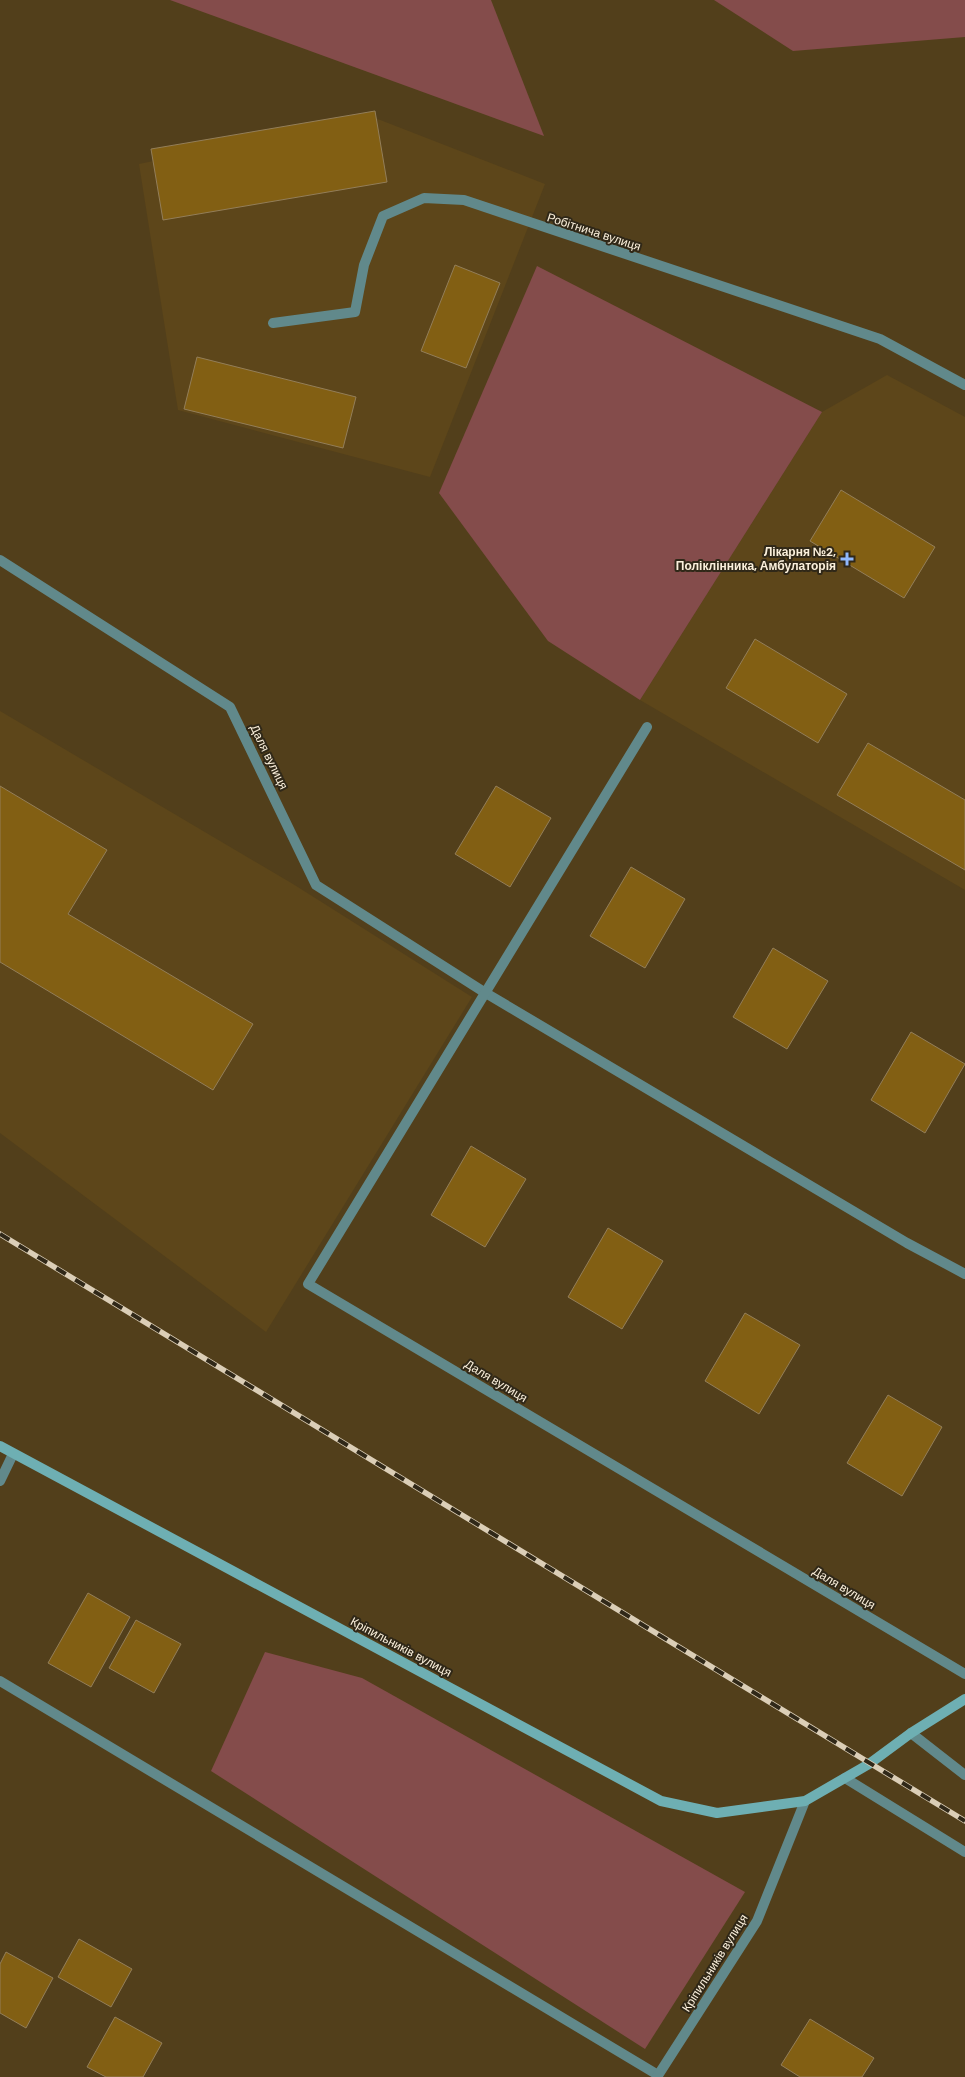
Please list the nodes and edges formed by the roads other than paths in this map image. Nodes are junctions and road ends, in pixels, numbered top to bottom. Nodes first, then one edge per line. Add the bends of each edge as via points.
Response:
1 (273, 323) dead end
2 (965, 386) edge
3 (0, 560) edge
4 (647, 727) dead end
5 (484, 992) junction
6 (965, 1274) edge
7 (0, 1446) edge
8 (13, 1454) junction
9 (0, 1481) edge
10 (965, 1674) edge
11 (0, 1681) edge
12 (965, 1700) edge
13 (911, 1733) junction
14 (965, 1775) edge
15 (845, 1778) junction
16 (805, 1801) junction
17 (965, 1852) edge
18 (658, 2076) edge

1 - 2 street, Робітнича вулиця via 355,312 364,264 384,216 424,198 464,200 880,339
3 - 5 street, Даля вулиця via 230,706 316,885
4 - 5 street, Даля вулиця
5 - 6 street, Даля вулиця via 906,1243
5 - 10 street, Даля вулиця via 308,1284
7 - 8 street, Кріпильників вулиця
8 - 9 street
8 - 16 street, Кріпильників вулиця via 661,1800 717,1813
11 - 18 street
12 - 13 street, Кріпильників вулиця
13 - 14 street
13 - 15 street, Кріпильників вулиця
15 - 16 street, Кріпильників вулиця
15 - 17 street
16 - 18 street, Кріпильників вулиця via 757,1921

